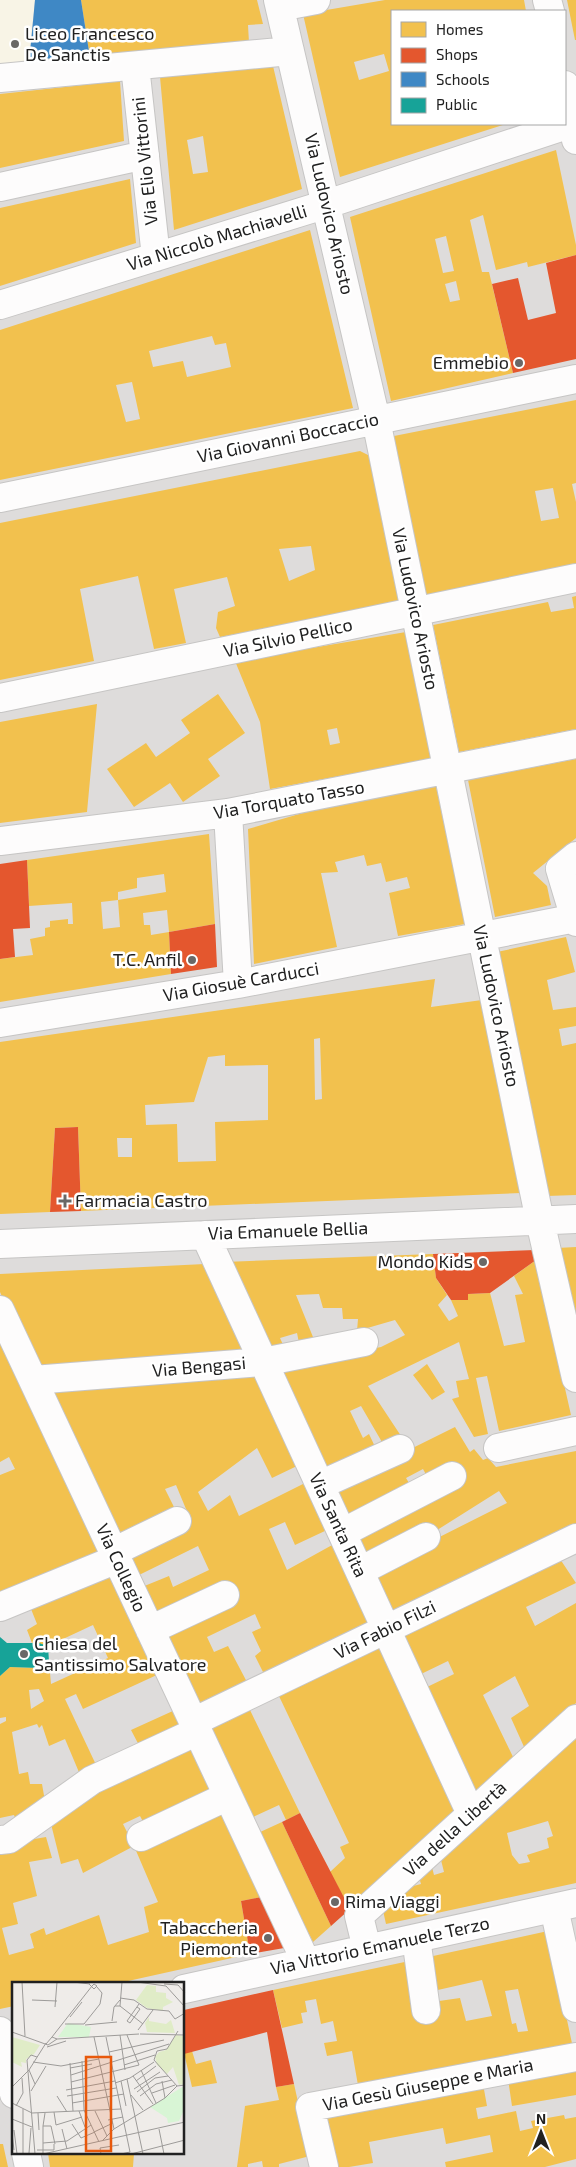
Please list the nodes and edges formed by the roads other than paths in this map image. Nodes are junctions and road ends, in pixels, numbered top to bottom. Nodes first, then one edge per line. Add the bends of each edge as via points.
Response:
1 (316, 0) edge
2 (279, 3) edge
3 (290, 51) junction
4 (135, 66) junction
5 (0, 78) edge
6 (566, 89) edge
7 (575, 128) edge
8 (145, 155) junction
9 (0, 187) edge
10 (327, 204) junction
11 (156, 257) junction
12 (0, 305) edge
13 (576, 379) edge
14 (376, 420) junction
15 (0, 498) edge
16 (576, 578) edge
17 (415, 612) junction
18 (0, 698) edge
19 (576, 744) edge
20 (448, 770) junction
21 (228, 813) junction
22 (0, 841) edge
23 (576, 856) edge
24 (576, 919) edge
25 (482, 936) junction
26 (238, 984) junction
27 (0, 1023) edge
28 (576, 1219) edge
29 (540, 1221) junction
30 (205, 1235) junction
31 (0, 1244) edge
32 (0, 1310) edge
33 (364, 1342) dead end
34 (264, 1362) junction
35 (576, 1378) edge
36 (33, 1380) junction
37 (576, 1431) edge
38 (498, 1448) dead end
39 (400, 1449) dead end
40 (452, 1476) dead end
41 (320, 1486) junction
42 (177, 1521) dead end
43 (342, 1533) junction
44 (426, 1536) dead end
45 (576, 1538) edge
46 (115, 1555) junction
47 (360, 1571) junction
48 (225, 1595) dead end
49 (0, 1607) edge
50 (386, 1629) junction
51 (150, 1630) junction
52 (576, 1719) edge
53 (195, 1726) junction
54 (228, 1796) junction
55 (471, 1814) junction
56 (141, 1837) dead end
57 (0, 1840) edge
58 (565, 1906) edge
59 (416, 1938) junction
60 (366, 1949) junction
61 (306, 1962) junction
62 (185, 1989) edge
63 (576, 2008) edge
64 (426, 2010) dead end
65 (12, 2029) edge
66 (1, 2044) edge
67 (576, 2057) edge
68 (12, 2086) edge
69 (26, 2154) edge
70 (29, 2167) edge
71 (324, 2167) edge

1 - 2 street
2 - 3 street, Via Ludovico Ariosto
3 - 4 street
3 - 10 street, Via Ludovico Ariosto
4 - 5 street
4 - 8 street, Via Elio Vittorini
6 - 7 street
7 - 10 street, Via Niccolò Machiavelli
8 - 9 street
8 - 11 street, Via Elio Vittorini
10 - 11 street, Via Niccolò Machiavelli
10 - 14 street, Via Ludovico Ariosto
11 - 12 street, Via Niccolò Machiavelli
13 - 14 street, Via Giovanni Boccaccio
14 - 15 street, Via Giovanni Boccaccio
14 - 17 street, Via Ludovico Ariosto
16 - 17 street, Via Silvio Pellico
17 - 18 street, Via Silvio Pellico
17 - 20 street, Via Ludovico Ariosto
19 - 20 street, Via Torquato Tasso
20 - 21 street, Via Torquato Tasso
20 - 25 street, Via Ludovico Ariosto
21 - 22 street, Via Torquato Tasso
21 - 26 street
23 - 24 street via 560,869
24 - 25 street, Via Giosuè Carducci
25 - 26 street, Via Giosuè Carducci
25 - 29 street, Via Ludovico Ariosto
26 - 27 street, Via Giosuè Carducci
28 - 29 street, Via Emanuele Bellia
29 - 30 street, Via Emanuele Bellia
29 - 35 street, Via Ludovico Ariosto
30 - 31 street, Via Emanuele Bellia
30 - 34 street, Via Santa Rita
32 - 36 street, Via Collegio
33 - 34 street, Via Bengasi
34 - 36 street, Via Bengasi
34 - 41 street, Via Santa Rita
36 - 46 street, Via Collegio
37 - 38 street
39 - 41 street
40 - 43 street
41 - 43 street, Via Santa Rita
42 - 46 street
43 - 47 street, Via Santa Rita
44 - 47 street
45 - 50 street, Via Fabio Filzi
46 - 49 street
46 - 51 street, Via Collegio
47 - 50 street, Via Santa Rita
48 - 51 street
50 - 53 street, Via Fabio Filzi
50 - 55 street, Via Santa Rita
51 - 53 street, Via Collegio
52 - 55 street, Via della Libertà
53 - 54 street, Via Collegio
53 - 57 street, Via Fabio Filzi via 92,1780 9,1839
54 - 56 street
54 - 61 street, Via Collegio
55 - 60 street, Via della Libertà via 359,1916
58 - 59 street, Via Vittorio Emanuele Terzo
58 - 63 street
59 - 60 street, Via Vittorio Emanuele Terzo
59 - 64 street
60 - 61 street, Via Vittorio Emanuele Terzo
61 - 62 street, Via Vittorio Emanuele Terzo
65 - 66 street
66 - 68 street
67 - 71 street, Via Gesù Giuseppe e Maria via 310,2107
69 - 70 street

